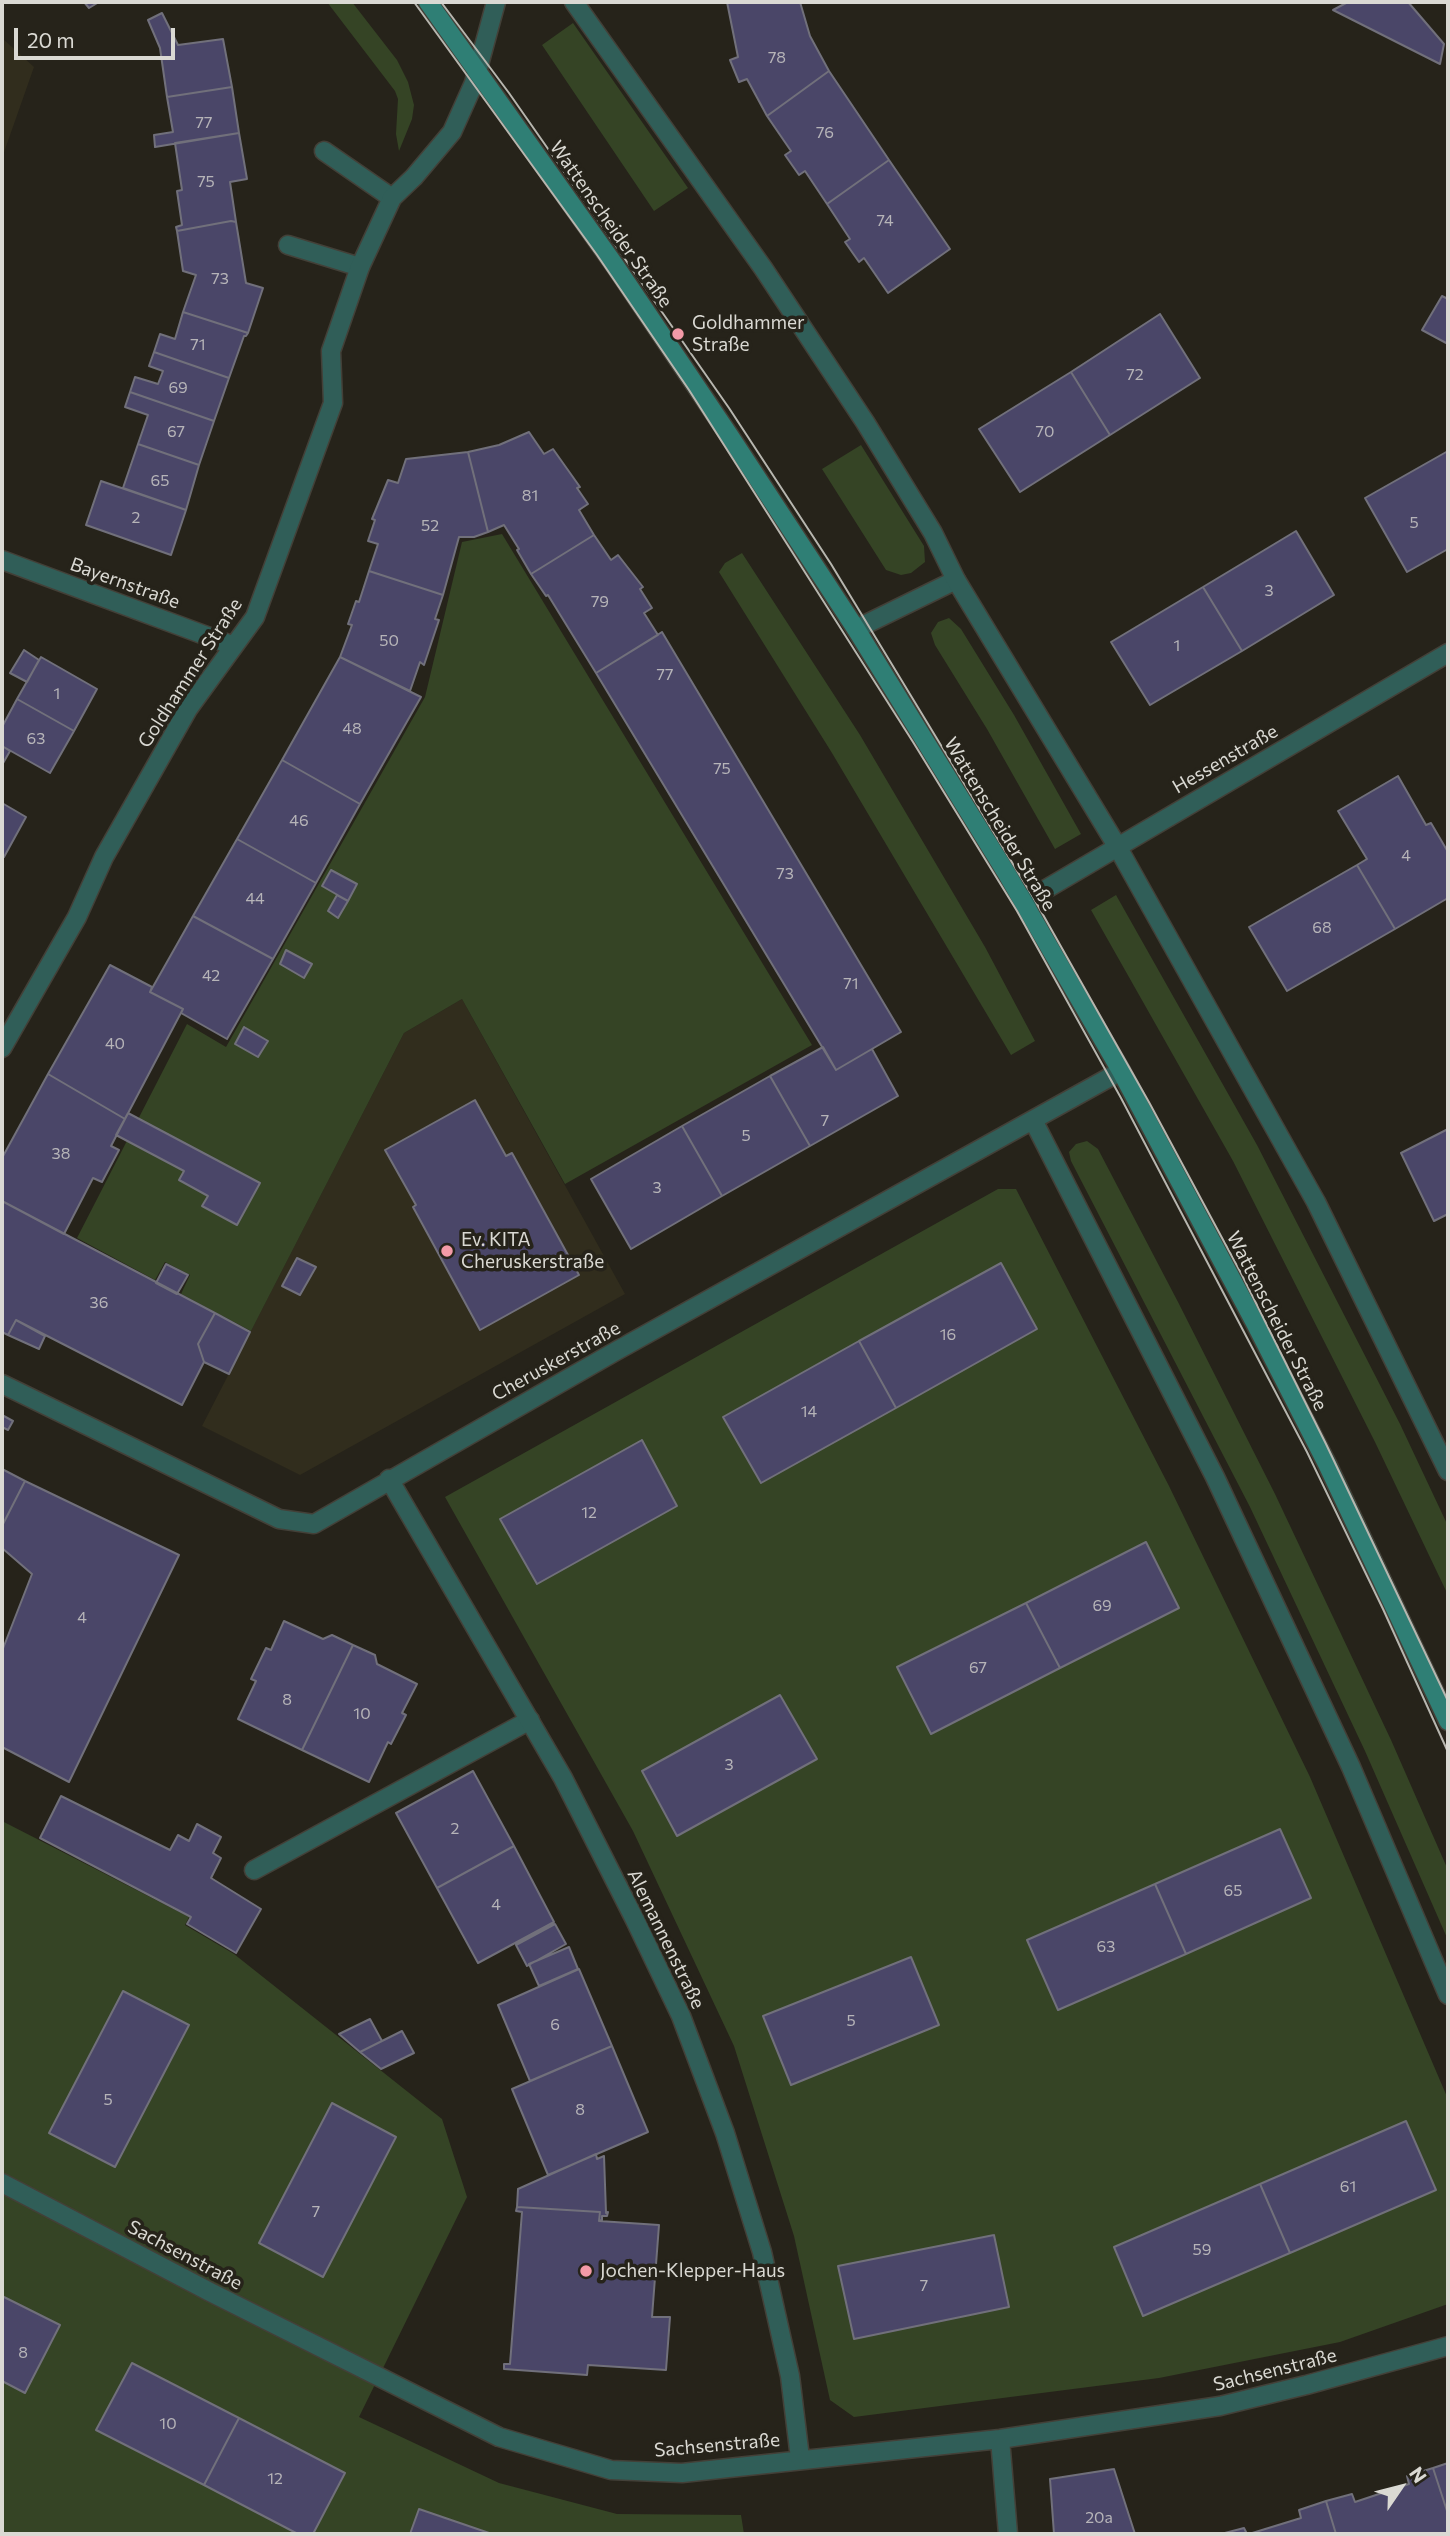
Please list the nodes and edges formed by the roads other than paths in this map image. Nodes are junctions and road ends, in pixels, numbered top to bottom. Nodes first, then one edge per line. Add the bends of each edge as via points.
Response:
1 (428, 2) edge
2 (496, 2) edge
3 (574, 2) edge
4 (477, 70) junction
5 (324, 150) dead end
6 (392, 198) junction
7 (288, 244) dead end
8 (360, 267) junction
9 (2, 560) edge
10 (956, 580) junction
11 (856, 629) junction
12 (234, 646) junction
13 (1448, 653) edge
14 (1117, 846) junction
15 (1024, 902) junction
16 (2, 1048) edge
17 (1121, 1071) junction
18 (1032, 1120) junction
19 (2, 1384) edge
20 (1448, 1471) edge
21 (389, 1479) junction
22 (530, 1720) junction
23 (1448, 1721) edge
24 (254, 1870) dead end
25 (1448, 1995) edge
26 (2, 2183) edge
27 (1448, 2346) edge
28 (1000, 2439) junction
29 (800, 2458) junction
30 (1008, 2534) edge

1 - 4 main road, Wattenscheider Straße
2 - 4 street, Goldhammer Straße
3 - 10 street via 713,196 850,400 933,533
4 - 6 street, Goldhammer Straße via 452,132
4 - 11 main road, Wattenscheider Straße via 616,267
5 - 6 street
6 - 8 street, Goldhammer Straße
7 - 8 street
8 - 12 street, Goldhammer Straße via 331,351 333,403 255,617
9 - 12 street, Bayernstraße
10 - 11 street
10 - 14 street
11 - 15 main road, Wattenscheider Straße
12 - 16 street, Goldhammer Straße via 188,709
13 - 14 street, Hessenstraße
14 - 15 street, Hessenstraße
14 - 20 street via 1316,1202
15 - 17 main road, Wattenscheider Straße
17 - 18 street, Cheruskerstraße
17 - 23 main road, Wattenscheider Straße via 1327,1464
18 - 21 street, Cheruskerstraße
18 - 25 street via 1215,1476 1351,1768
19 - 21 street, Cheruskerstraße via 279,1519 314,1524
21 - 22 street, Alemannenstraße
22 - 24 street
22 - 29 street, Alemannenstraße via 681,2016 725,2133 773,2292
26 - 29 street, Sachsenstraße via 499,2437 611,2470 682,2473
27 - 28 street, Sachsenstraße via 1220,2406
28 - 29 street, Sachsenstraße
28 - 30 street

